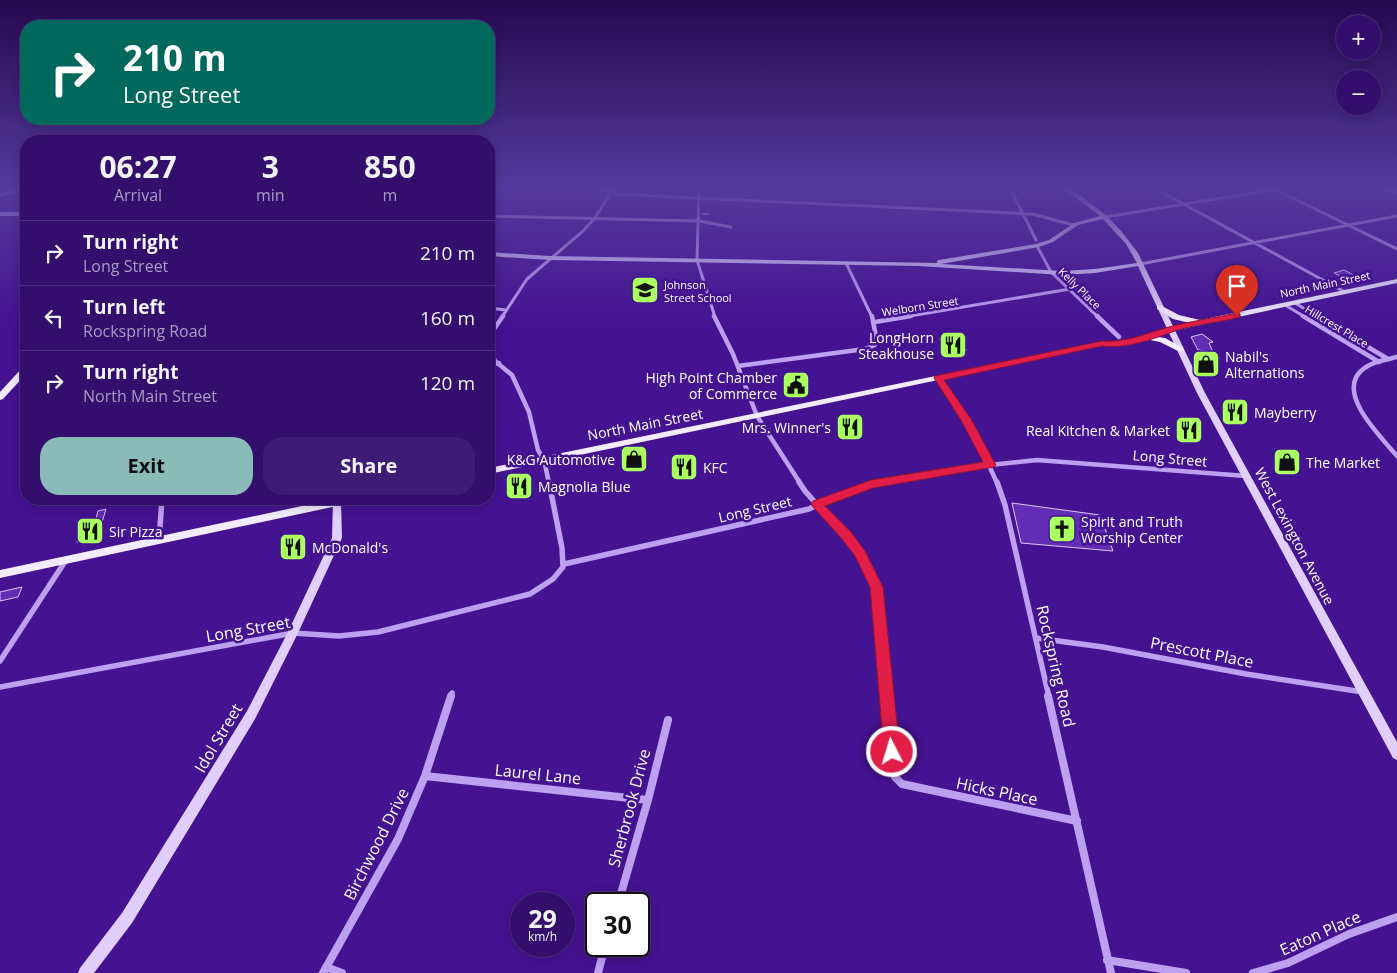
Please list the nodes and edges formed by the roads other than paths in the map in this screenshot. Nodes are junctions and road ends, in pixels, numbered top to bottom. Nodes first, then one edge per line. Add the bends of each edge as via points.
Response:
1 (580, 233) edge
2 (698, 233) edge
3 (1031, 233) edge
4 (1062, 233) edge
5 (1121, 233) edge
6 (1239, 233) edge
7 (1302, 233) edge
8 (1366, 233) edge
9 (1255, 242) junction
10 (1036, 244) junction
11 (1397, 248) edge
12 (495, 254) edge
13 (550, 258) junction
14 (967, 258) junction
15 (697, 260) junction
16 (846, 263) junction
17 (919, 264) junction
18 (1140, 264) junction
19 (958, 267) junction
20 (1113, 268) junction
21 (1051, 272) junction
22 (1144, 275) junction
23 (1397, 281) edge
24 (1070, 289) junction
25 (1345, 292) junction
26 (1295, 304) junction
27 (1285, 305) junction
28 (1160, 307) junction
29 (495, 309) edge
30 (506, 310) junction
31 (875, 322) junction
32 (1205, 322) junction
33 (495, 327) edge
34 (1170, 329) junction
35 (1119, 337) junction
36 (1149, 337) junction
37 (1102, 344) junction
38 (1180, 350) junction
39 (1397, 357) edge
40 (1388, 359) junction
41 (495, 361) edge
42 (1379, 362) junction
43 (499, 363) junction
44 (495, 364) edge
45 (738, 366) junction
46 (20, 375) edge
47 (938, 378) junction
48 (0, 397) edge
49 (757, 416) junction
50 (1397, 456) edge
51 (544, 460) junction
52 (990, 465) junction
53 (495, 470) edge
54 (1247, 476) junction
55 (817, 504) junction
56 (162, 505) edge
57 (324, 505) edge
58 (338, 505) edge
59 (159, 540) junction
60 (66, 560) junction
61 (564, 564) junction
62 (0, 574) edge
63 (293, 633) junction
64 (1036, 638) junction
65 (0, 662) edge
66 (0, 687) edge
67 (1363, 692) junction
68 (452, 693) dead end
69 (668, 720) dead end
70 (1397, 754) edge
71 (425, 776) junction
72 (648, 800) junction
73 (1077, 821) junction
74 (621, 892) edge
75 (1397, 918) edge
76 (602, 957) edge
77 (1107, 960) junction
78 (324, 970) edge
79 (85, 973) edge
80 (342, 973) edge
81 (598, 973) edge
82 (1111, 973) edge
83 (1186, 973) edge
84 (1254, 973) edge

1 - 13 street
2 - 15 street
3 - 10 street, Kelly Place
4 - 10 street via 1051,241
5 - 18 street, West Lexington Avenue
6 - 9 street
7 - 9 street
8 - 11 street
9 - 18 street
9 - 25 street
10 - 14 street
10 - 21 street, Kelly Place
12 - 13 street
13 - 15 street
13 - 30 street via 527,279
14 - 17 street
14 - 19 main road via 957,262
15 - 16 street
15 - 45 street via 712,312
16 - 17 street
16 - 31 street
17 - 19 street
18 - 20 street
18 - 22 street, West Lexington Avenue
19 - 21 street
20 - 21 street
20 - 22 street
21 - 24 street, Kelly Place
22 - 28 street, West Lexington Avenue
23 - 25 main road, North Main Street
24 - 31 street, Welborn Street
24 - 35 street, Kelly Place
25 - 26 main road, North Main Street
26 - 27 main road, North Main Street
26 - 40 street, Hillcrest Place
27 - 32 main road, North Main Street
27 - 42 street, Hillcrest Place
28 - 32 main road via 1176,317
28 - 34 street, West Lexington Avenue
29 - 30 street
30 - 33 street
31 - 45 street, Welborn Street via 877,340 875,345 865,349
32 - 34 main road, North Main Street
34 - 35 main road, North Main Street
34 - 36 main road, North Main Street
34 - 38 street, West Lexington Avenue
35 - 37 main road, North Main Street via 1107,339
36 - 37 main road, North Main Street via 1114,345
36 - 38 main road
37 - 47 main road, North Main Street
38 - 54 street, West Lexington Avenue
39 - 40 street
40 - 42 street
41 - 43 street
42 - 50 street via 1362,370 1354,378 1352,389 1359,408
43 - 44 street
43 - 51 street via 512,375 529,412 538,450
45 - 49 street
46 - 48 main road
47 - 49 main road, North Main Street
47 - 52 street, Rockspring Road via 966,419
49 - 51 main road, North Main Street
49 - 55 street via 804,491
51 - 53 main road, North Main Street
51 - 61 street
52 - 54 street, Long Street via 1046,460
52 - 55 street, Long Street via 871,484
52 - 64 street, Rockspring Road via 1005,505
54 - 67 street, West Lexington Avenue
55 - 61 street, Long Street via 780,516
55 - 73 street, Hicks Place via 860,554 876,587 895,777 910,787
56 - 59 street
57 - 59 main road
58 - 63 street, Idol Street via 337,538
59 - 60 main road
60 - 62 main road
60 - 65 street
61 - 63 street, Long Street via 558,574 530,594 378,632 339,636
63 - 66 street, Long Street
63 - 79 street, Idol Street via 251,715 126,918
64 - 67 street, Prescott Place
64 - 73 street, Rockspring Road
67 - 70 street, West Lexington Avenue
68 - 71 street, Birchwood Drive
69 - 72 street, Sherbrook Drive
71 - 72 street, Laurel Lane
71 - 78 street, Birchwood Drive via 398,839
72 - 74 street, Sherbrook Drive
73 - 77 street, Rockspring Road
75 - 84 street, Eaton Place via 1344,936 1298,960
76 - 81 street
77 - 82 street, Rockspring Road
77 - 83 street
78 - 80 street

